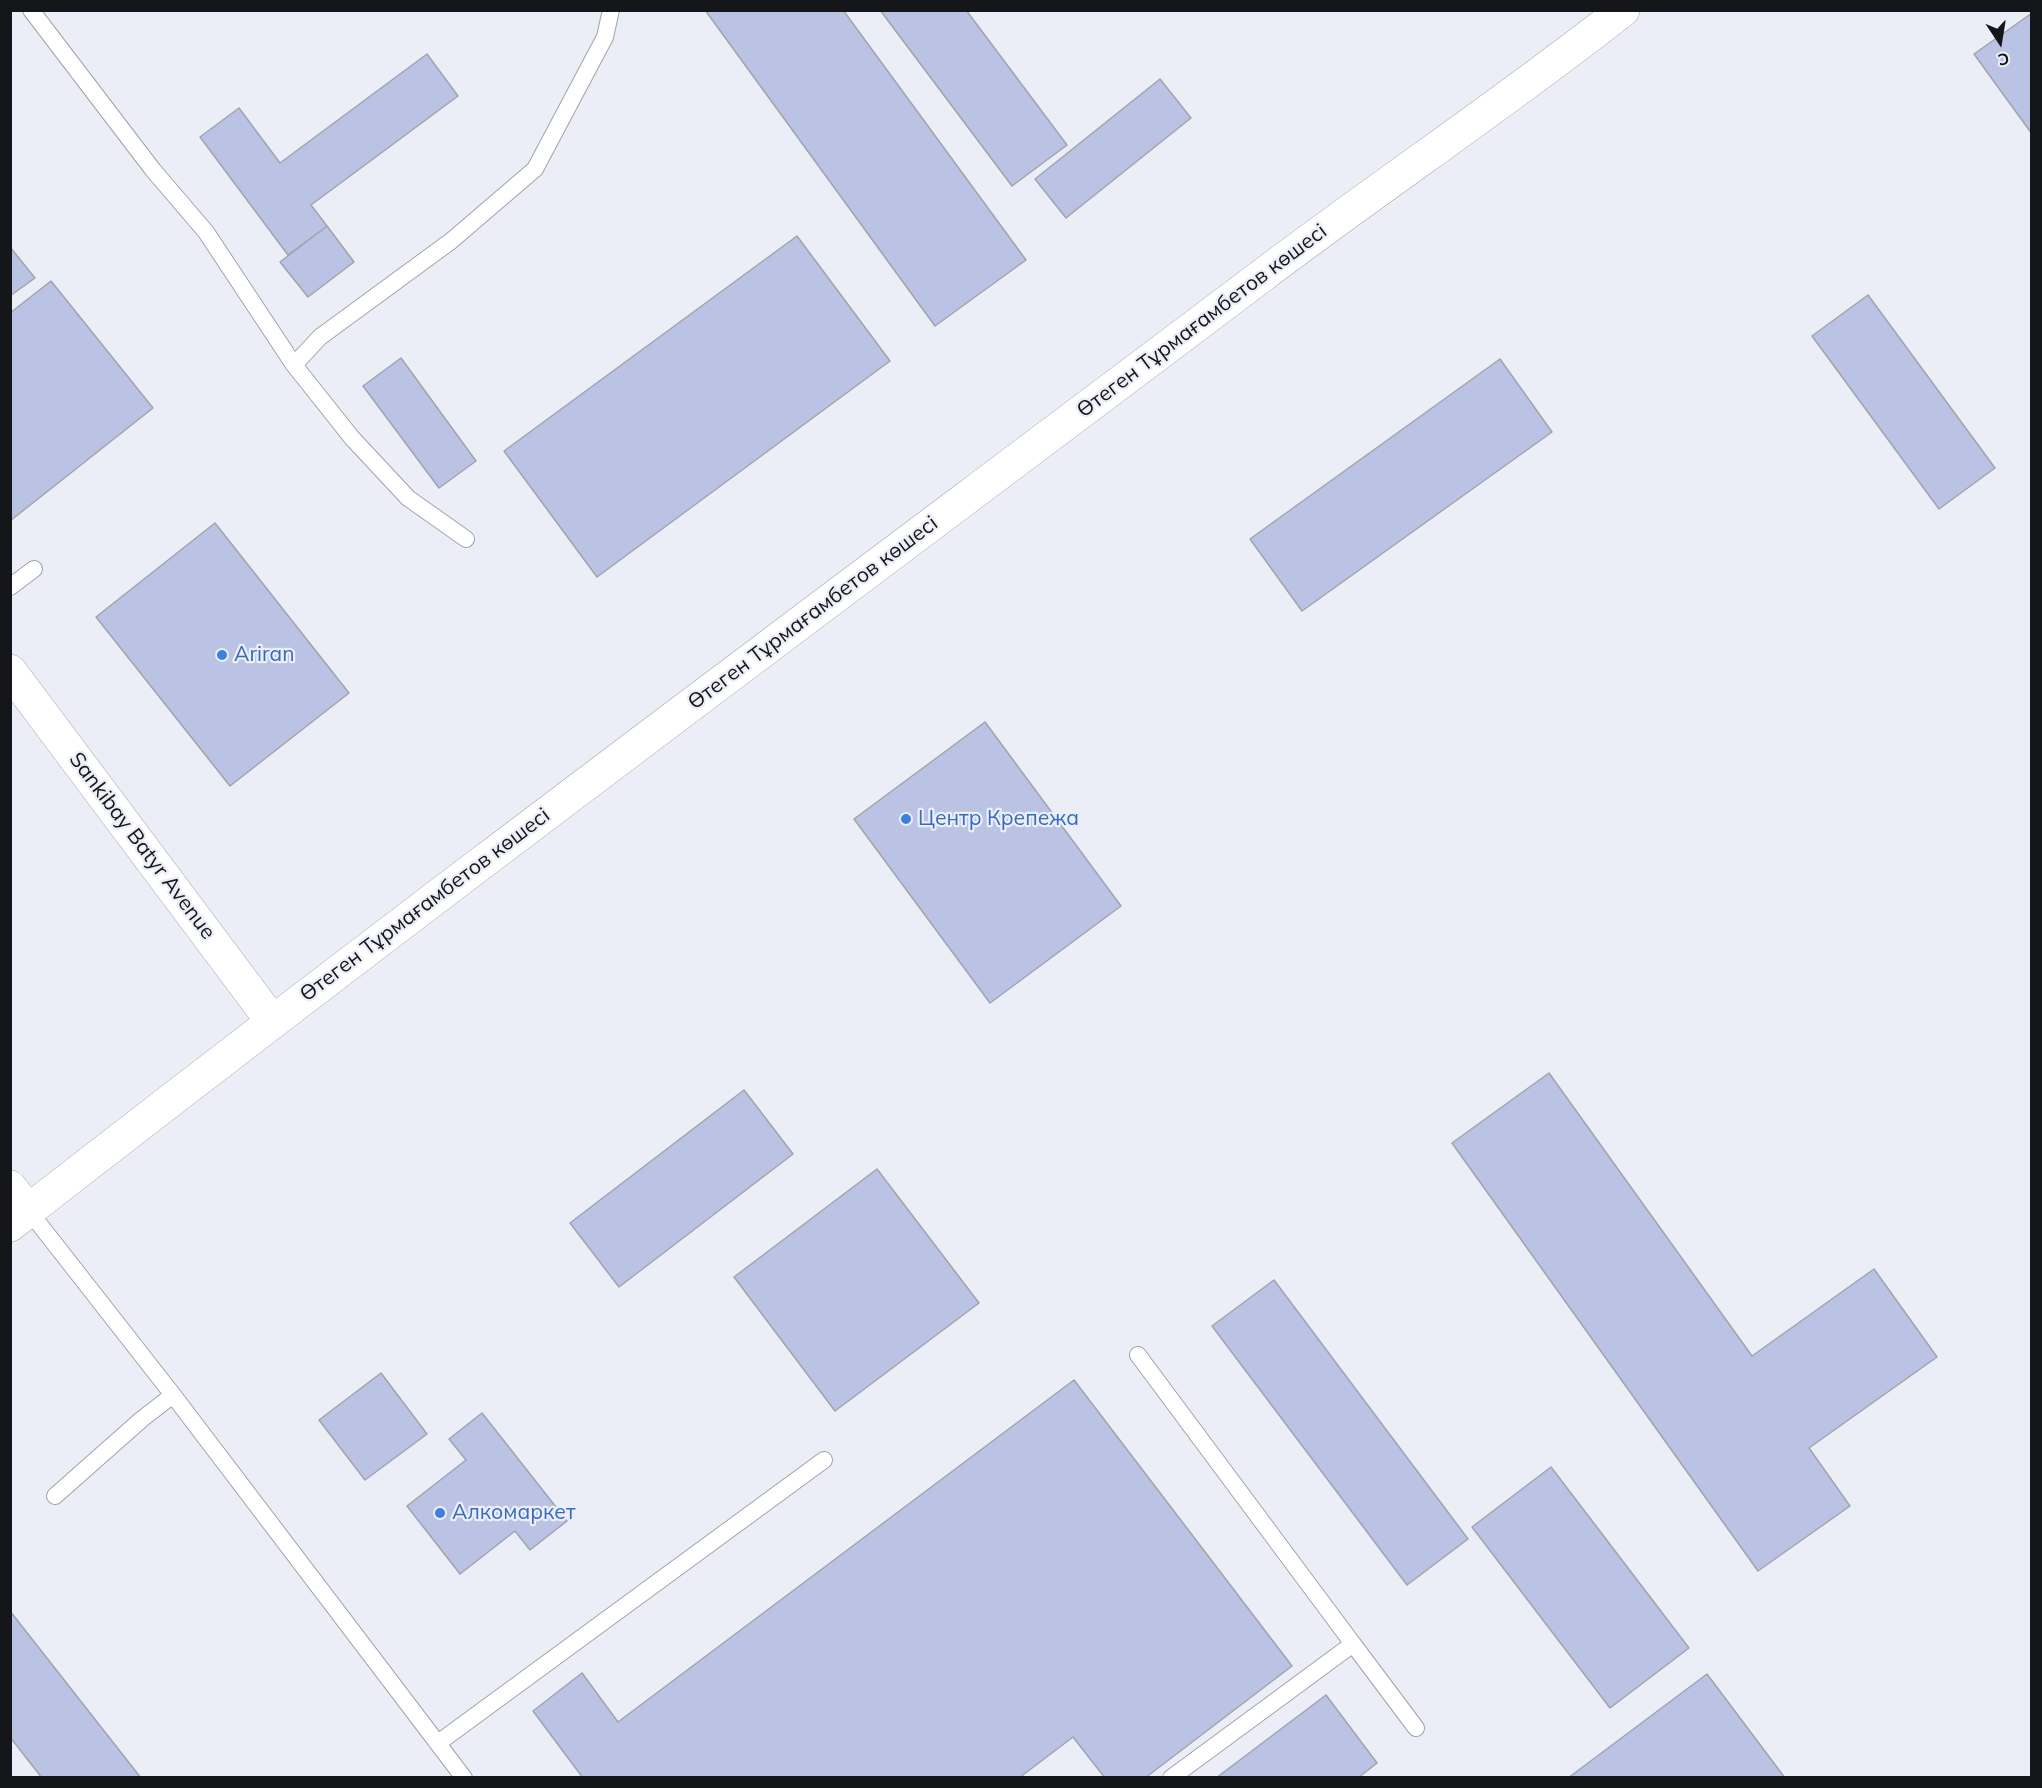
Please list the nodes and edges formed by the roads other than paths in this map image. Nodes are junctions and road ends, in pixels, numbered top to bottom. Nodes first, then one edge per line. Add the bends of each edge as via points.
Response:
1 (31, 10) edge
2 (611, 10) edge
3 (1623, 10) edge
4 (294, 365) junction
5 (466, 539) dead end
6 (34, 569) dead end
7 (10, 587) edge
8 (10, 671) edge
9 (272, 1021) junction
10 (17, 1208) edge
11 (1138, 1355) dead end
12 (173, 1395) junction
13 (824, 1460) dead end
14 (55, 1496) dead end
15 (1353, 1644) junction
16 (1416, 1728) dead end
17 (438, 1743) junction
18 (464, 1778) edge
19 (1171, 1778) edge

1 - 4 lane via 153,170 206,232
2 - 4 lane via 605,37 534,169 451,241 320,338
3 - 9 street, Өтеген Тұрмағамбетов көшесі via 1346,213
4 - 5 lane via 352,438 408,498
6 - 7 lane
8 - 9 street, Sankibay Batyr Avenue
9 - 10 street, Өтеген Тұрмағамбетов көшесі
10 - 12 lane
11 - 15 lane
12 - 14 lane
12 - 17 lane
13 - 17 lane
15 - 16 lane
15 - 19 lane
17 - 18 lane

